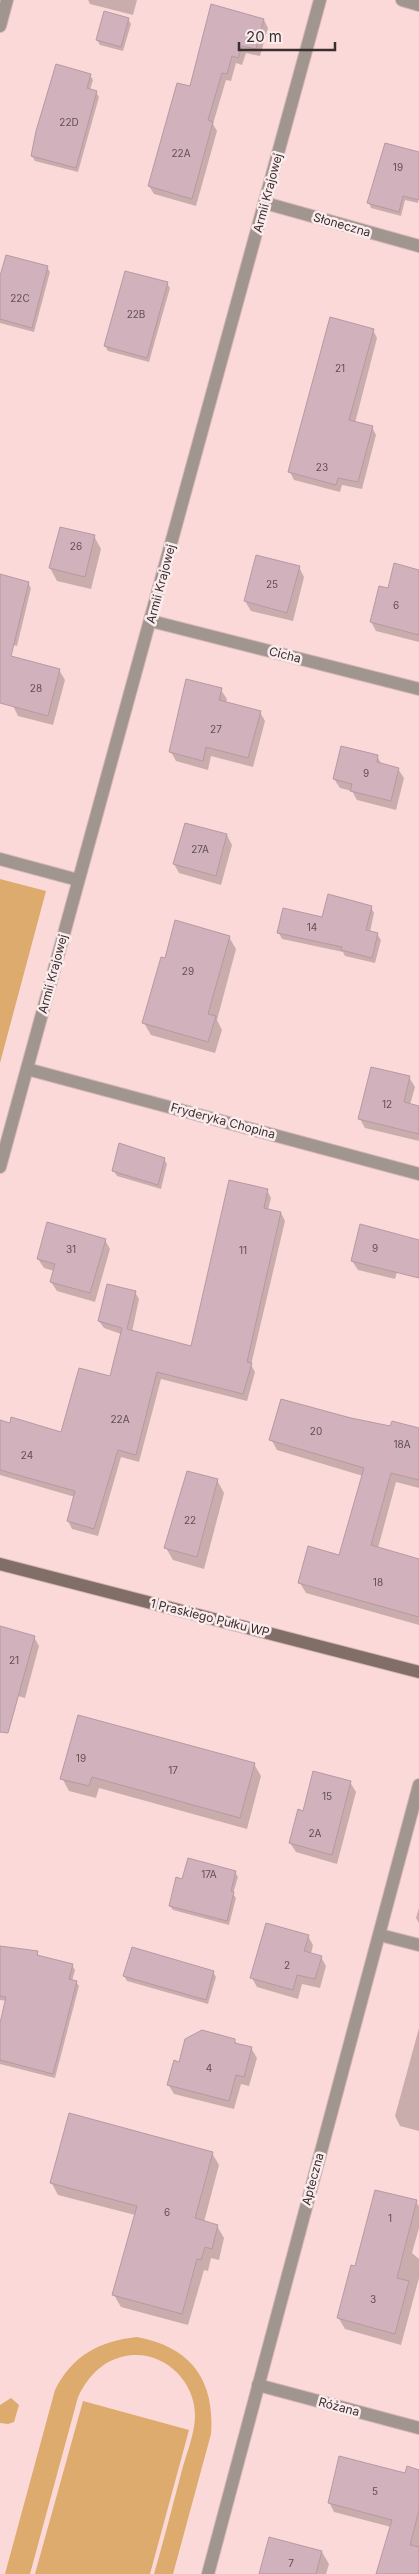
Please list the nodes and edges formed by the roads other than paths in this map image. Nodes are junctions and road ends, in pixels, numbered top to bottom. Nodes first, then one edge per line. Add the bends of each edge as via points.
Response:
1 (7, 0) edge
2 (320, 0) edge
3 (402, 0) edge
4 (419, 5) edge
5 (0, 26) edge
6 (265, 203) junction
7 (419, 246) edge
8 (151, 620) junction
9 (419, 689) edge
10 (0, 859) edge
11 (78, 880) junction
12 (27, 1069) junction
13 (0, 1166) edge
14 (419, 1174) edge
15 (0, 1564) edge
16 (419, 1672) edge
17 (419, 1785) edge
18 (380, 1935) junction
19 (419, 1946) edge
20 (258, 2385) junction
21 (419, 2428) edge
22 (208, 2574) edge

1 - 5 street
2 - 6 street, Armii Krajowej
3 - 4 street
6 - 7 street, Słoneczna
6 - 8 street, Armii Krajowej
8 - 9 street, Cicha
8 - 11 street, Armii Krajowej
10 - 11 street
11 - 12 street, Armii Krajowej
12 - 13 street, Armii Krajowej
12 - 14 street, Fryderyka Chopina
15 - 16 street, 1 Praskiego Pułku WP
17 - 18 street, Apteczna
18 - 19 street
18 - 20 street, Apteczna
20 - 21 street, Różana
20 - 22 street, Apteczna

